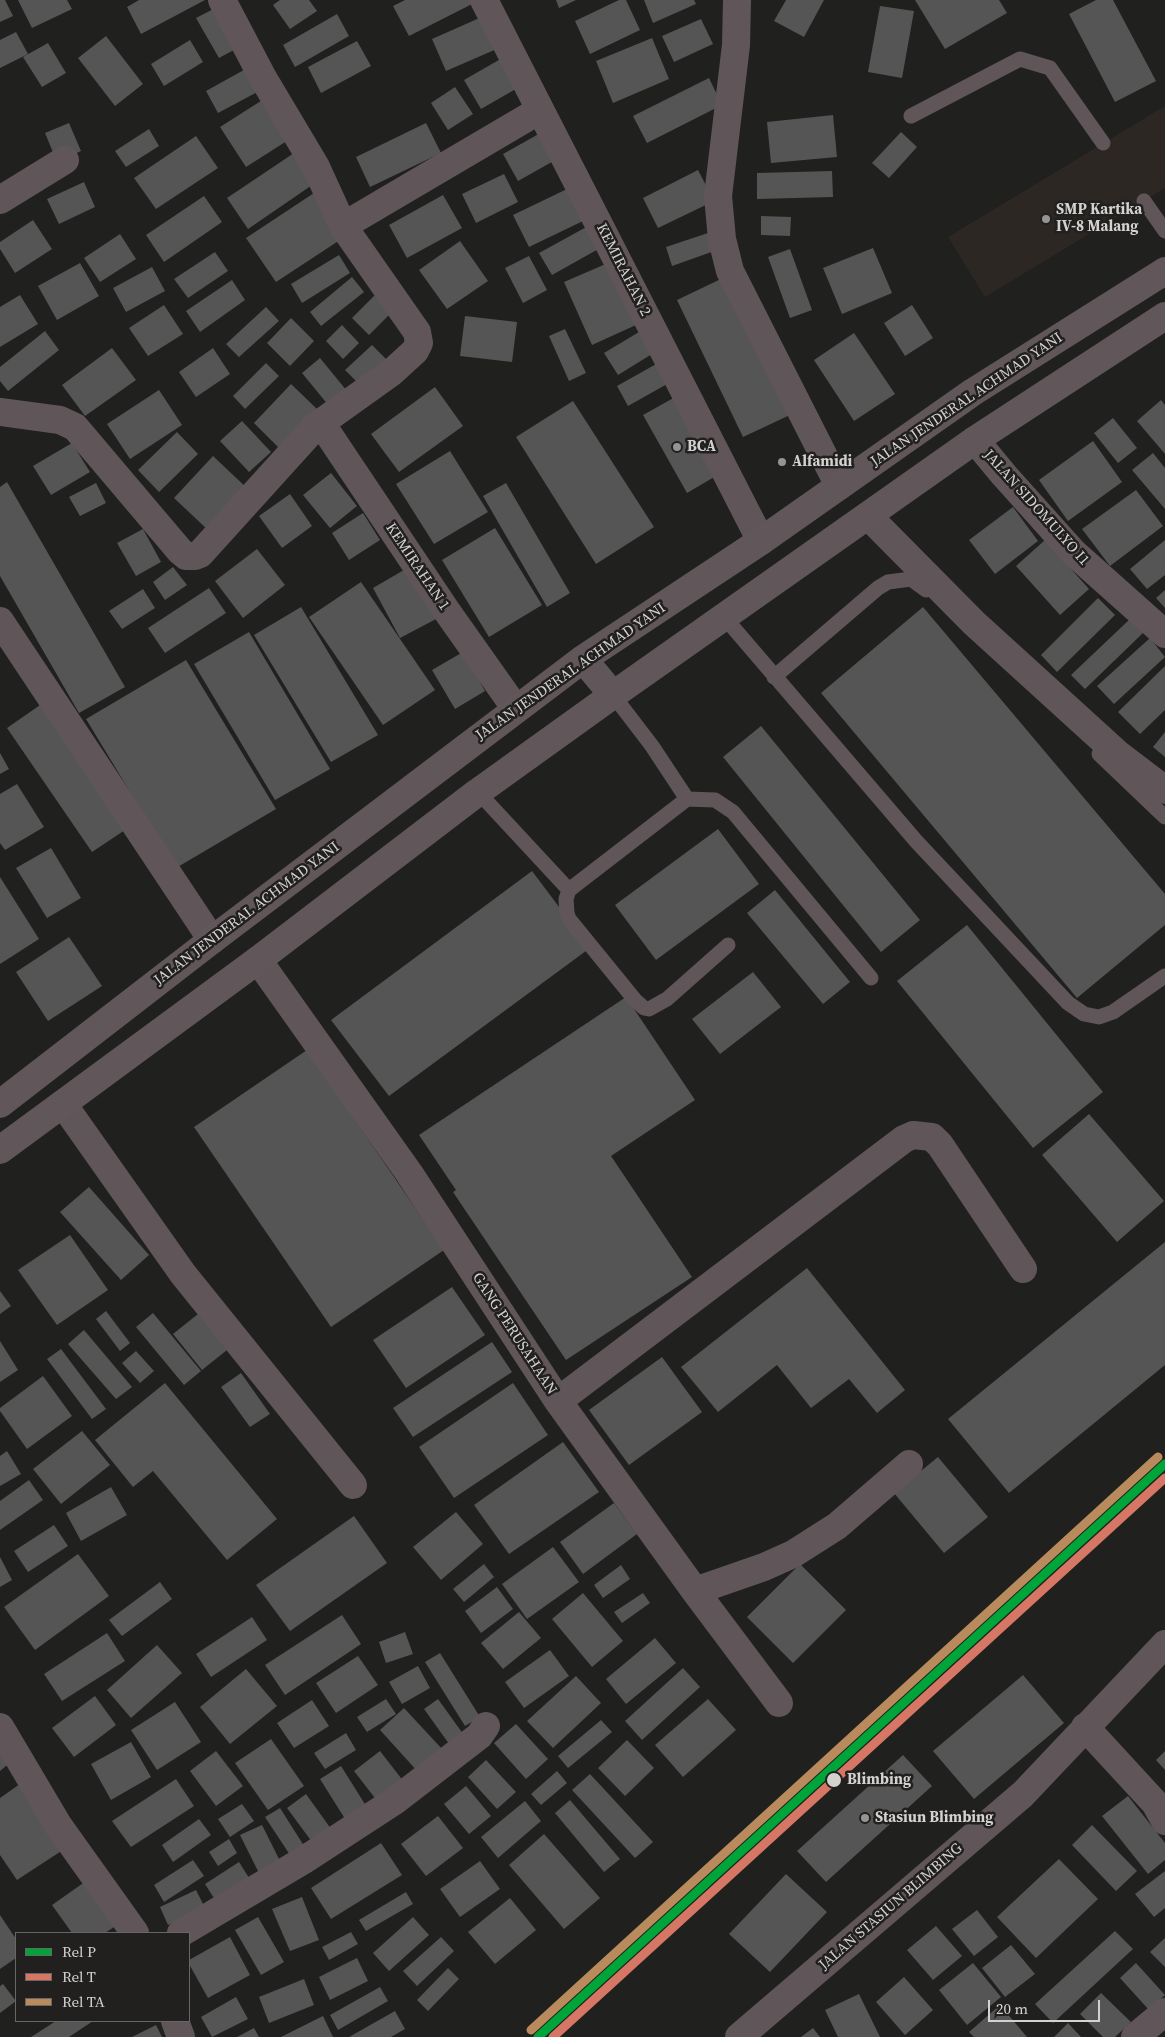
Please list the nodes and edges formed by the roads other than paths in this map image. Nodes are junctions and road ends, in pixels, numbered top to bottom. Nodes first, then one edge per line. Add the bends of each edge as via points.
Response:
1 (222, 0) edge
2 (484, 0) edge
3 (737, 0) edge
4 (540, 110) junction
5 (911, 116) dead end
6 (1103, 143) dead end
7 (66, 160) dead end
8 (0, 200) edge
9 (1146, 204) dead end
10 (343, 226) junction
11 (1165, 230) edge
12 (1165, 271) edge
13 (1165, 316) edge
14 (0, 412) edge
15 (321, 422) junction
16 (975, 440) junction
17 (839, 486) junction
18 (868, 516) junction
19 (761, 541) junction
20 (724, 618) junction
21 (0, 621) edge
22 (1165, 634) edge
23 (584, 659) junction
24 (774, 677) junction
25 (614, 694) junction
26 (516, 708) junction
27 (1165, 790) edge
28 (478, 792) junction
29 (687, 799) junction
30 (1165, 817) edge
31 (569, 890) junction
32 (212, 940) junction
33 (728, 945) dead end
34 (258, 960) junction
35 (1165, 976) edge
36 (871, 978) dead end
37 (0, 1104) edge
38 (63, 1104) junction
39 (0, 1150) edge
40 (1023, 1269) dead end
41 (558, 1401) junction
42 (910, 1464) dead end
43 (353, 1485) dead end
44 (695, 1592) junction
45 (1165, 1644) edge
46 (779, 1703) dead end
47 (486, 1726) dead end
48 (0, 1727) edge
49 (1085, 1727) junction
50 (1165, 1821) edge
51 (134, 1932) edge
52 (183, 1932) edge
53 (1165, 2012) edge
54 (175, 2022) edge
55 (181, 2037) edge
56 (739, 2037) edge
57 (1135, 2037) edge

1 - 10 street via 263,78 316,167
2 - 4 street, KEMIRAHAN 2
3 - 17 street via 736,45 718,196 722,239 730,271
4 - 10 street
4 - 19 street, KEMIRAHAN 2
5 - 6 lane via 1020,59 1050,68
7 - 8 street
9 - 11 lane
10 - 15 street via 418,332 419,343 392,372
12 - 17 main road, JALAN JENDERAL ACHMAD YANI via 973,392
13 - 16 main road
14 - 15 street via 60,420 75,427 186,556 200,554
15 - 26 street, KEMIRAHAN 1 via 440,602
16 - 18 main road
16 - 22 street, JALAN SIDOMULYO I1 via 1074,553
17 - 19 main road, JALAN JENDERAL ACHMAD YANI
18 - 20 main road
18 - 27 street via 974,623 1118,754
19 - 23 main road, JALAN JENDERAL ACHMAD YANI
20 - 24 lane
20 - 25 main road
21 - 32 street
23 - 25 main road
23 - 26 main road, JALAN JENDERAL ACHMAD YANI
24 - 30 lane via 878,588 888,582 911,579 918,582
24 - 35 lane via 916,841 1068,1003 1084,1014 1099,1017 1113,1012
25 - 28 main road
25 - 29 lane
26 - 32 main road, JALAN JENDERAL ACHMAD YANI
28 - 31 lane
28 - 34 main road
29 - 31 lane
29 - 36 lane via 715,800 733,812
31 - 33 lane via 566,899 569,919 644,1008 649,1009 667,999
32 - 37 main road, JALAN JENDERAL ACHMAD YANI
34 - 38 main road
34 - 41 street, GANG PERUSAHAAN via 409,1173
38 - 39 main road
38 - 43 street via 183,1274
40 - 41 street via 940,1145 932,1137 913,1135
41 - 44 street, GANG PERUSAHAAN
42 - 44 street via 837,1526 793,1554
44 - 46 street, GANG PERUSAHAAN
45 - 49 street, JALAN STASIUN BLIMBING
47 - 52 street via 479,1736 387,1805 304,1860
48 - 51 street via 58,1825
49 - 50 street via 1155,1803
49 - 56 street, JALAN STASIUN BLIMBING via 1023,1794
53 - 57 street
54 - 55 street

